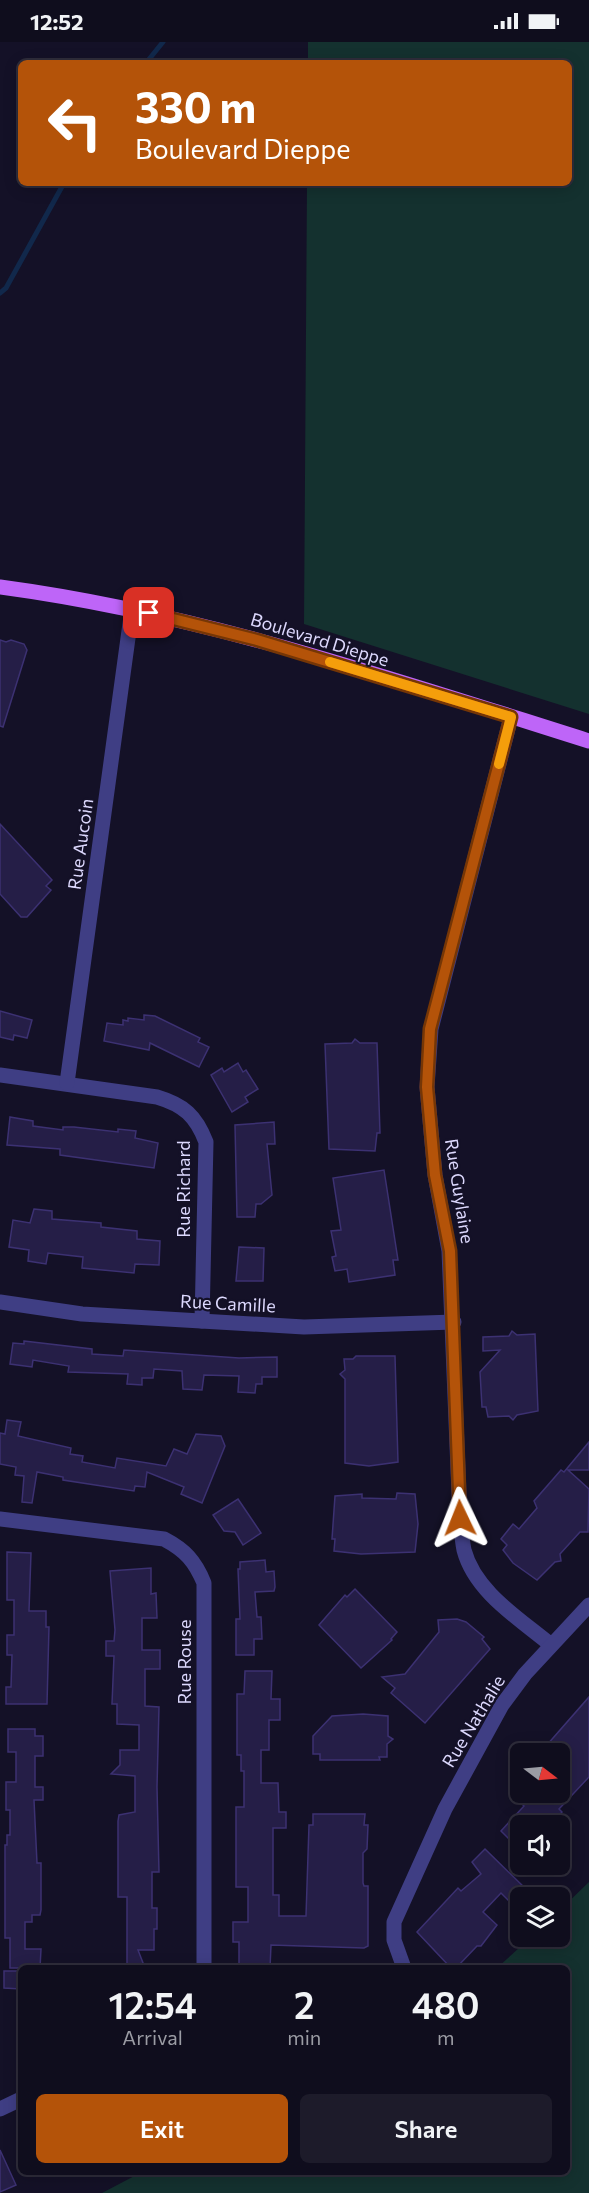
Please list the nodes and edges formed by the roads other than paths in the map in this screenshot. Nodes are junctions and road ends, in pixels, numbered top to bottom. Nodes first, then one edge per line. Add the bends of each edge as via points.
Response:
1 (0, 587) edge
2 (132, 609) junction
3 (511, 717) junction
4 (589, 741) edge
5 (0, 1076) edge
6 (67, 1083) junction
7 (0, 1302) edge
8 (202, 1321) junction
9 (454, 1322) junction
10 (0, 1519) edge
11 (589, 1605) edge
12 (551, 1645) junction
13 (204, 1965) edge
14 (403, 1965) edge
15 (18, 2100) edge
16 (0, 2109) edge

1 - 2 main road, Boulevard Dieppe
2 - 3 main road, Boulevard Dieppe via 257,640
2 - 6 street, Rue Aucoin
3 - 4 main road, Boulevard Dieppe
3 - 9 street, Rue Guylaine via 430,1029 427,1087 435,1175 450,1251
5 - 6 street, Rue Richard
6 - 8 street, Rue Richard via 176,1102 200,1125 206,1142
7 - 8 street, Rue Camille via 82,1314
8 - 9 street, Rue Camille via 304,1327
9 - 12 street, Rue Guylaine via 460,1518 465,1552 476,1576 494,1597
10 - 13 street, Rue Rouse via 164,1539 196,1563 204,1583
11 - 12 street, Rue Nathalie
12 - 14 street, Rue Nathalie via 505,1700 445,1809 394,1922 394,1940
15 - 16 street

